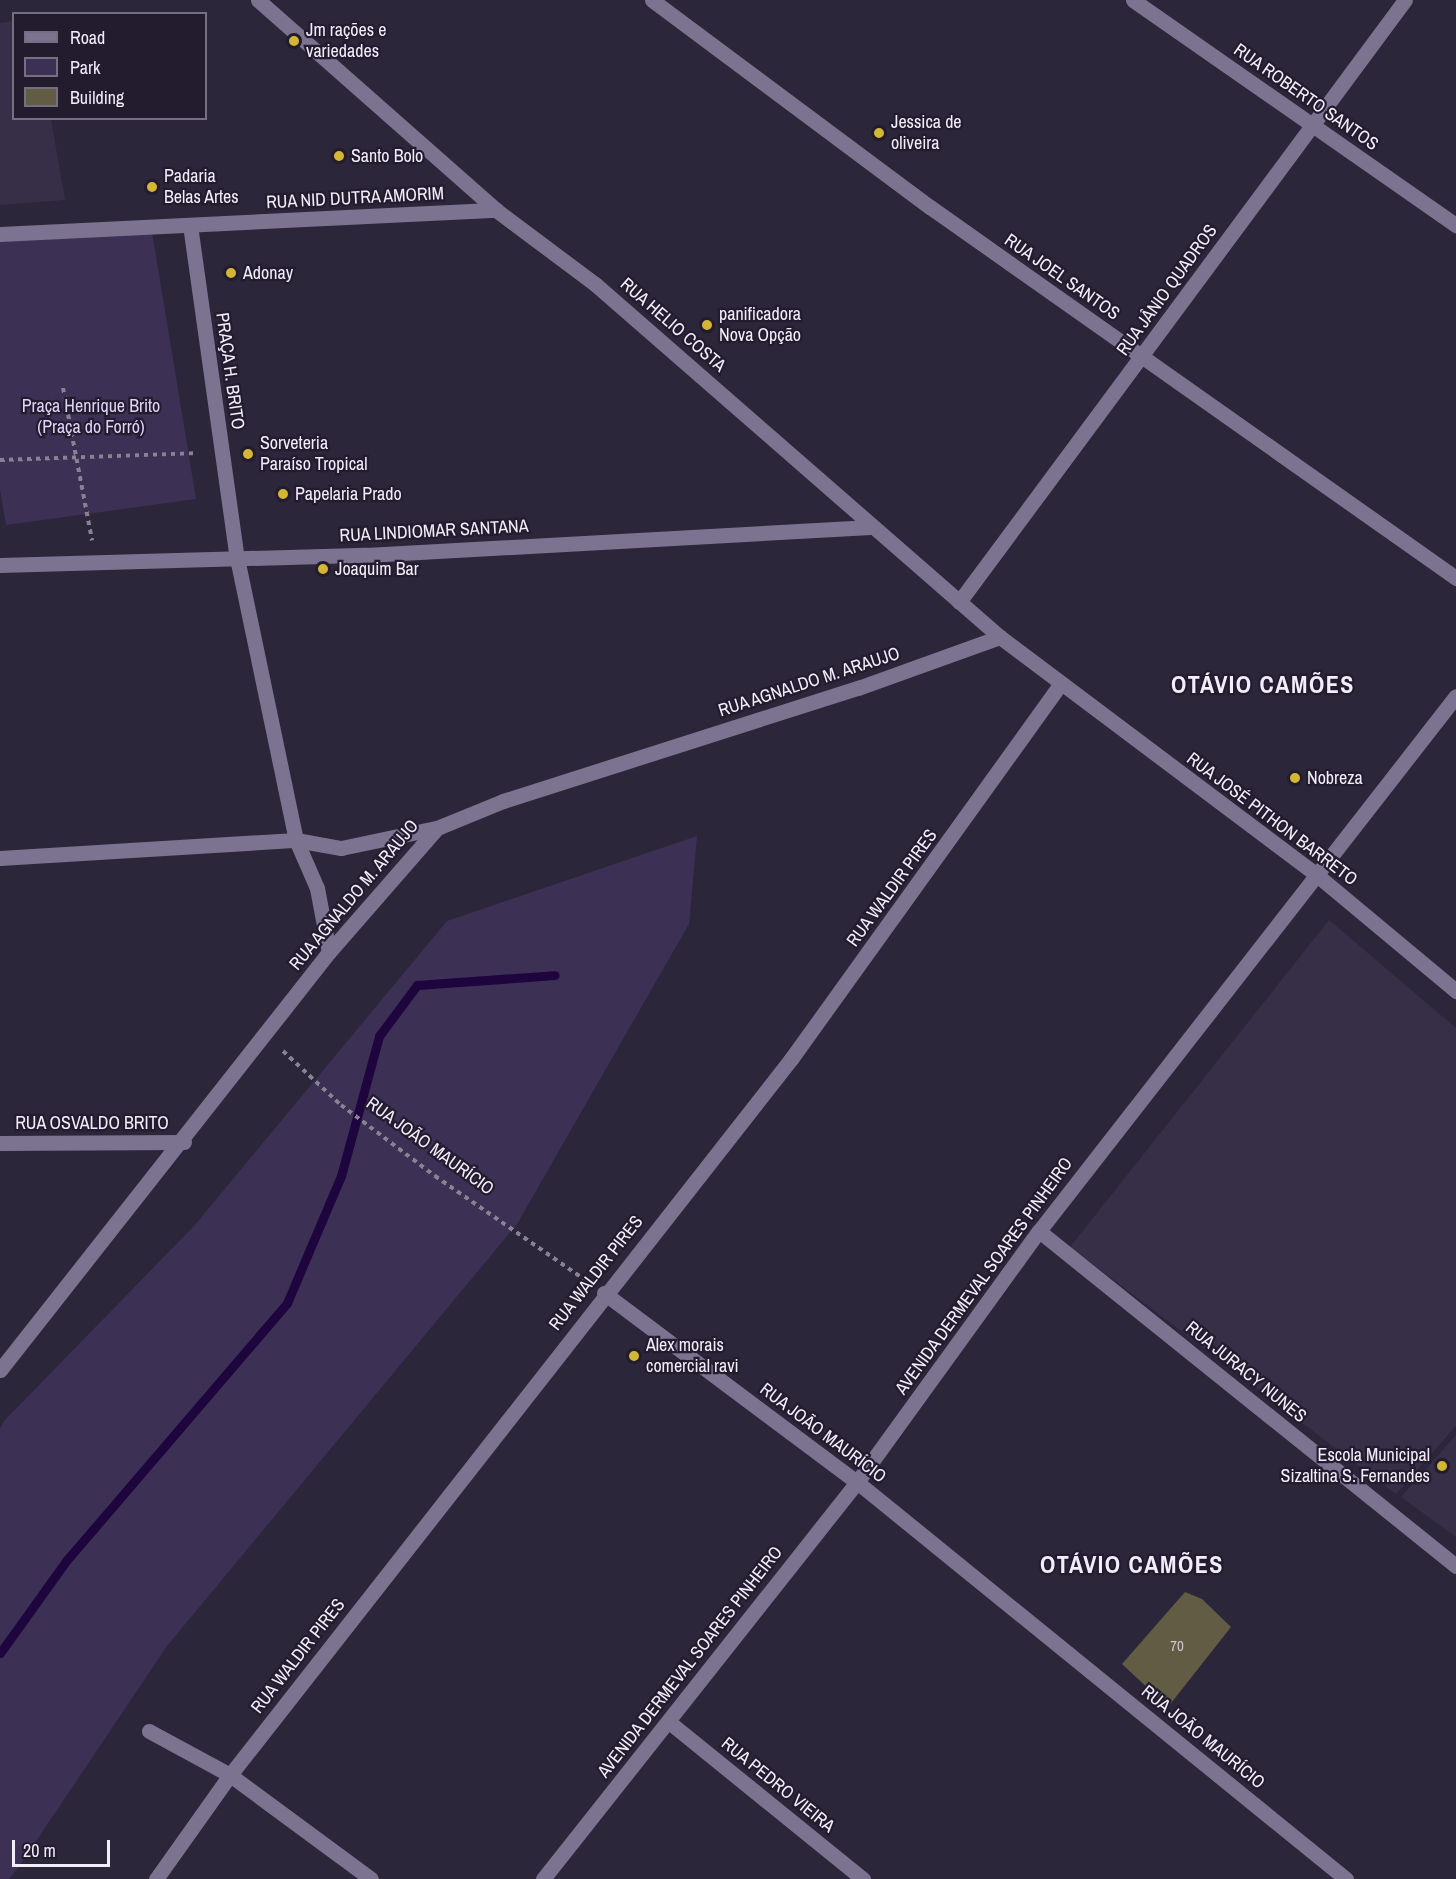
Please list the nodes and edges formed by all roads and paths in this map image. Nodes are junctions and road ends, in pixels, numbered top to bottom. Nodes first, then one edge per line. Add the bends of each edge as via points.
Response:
1 (258, 0) edge
2 (652, 0) edge
3 (1133, 0) edge
4 (1405, 0) edge
5 (1310, 123) junction
6 (496, 210) junction
7 (190, 225) junction
8 (1456, 225) edge
9 (0, 234) edge
10 (1143, 358) junction
11 (63, 388) dead end
12 (222, 451) junction
13 (78, 459) junction
14 (0, 460) edge
15 (870, 527) junction
16 (237, 558) junction
17 (96, 562) junction
18 (0, 565) edge
19 (1456, 578) edge
20 (959, 602) junction
21 (1000, 637) junction
22 (1060, 685) junction
23 (1456, 696) edge
24 (437, 828) junction
25 (296, 840) junction
26 (0, 858) edge
27 (1318, 876) junction
28 (329, 952) junction
29 (1456, 991) edge
30 (264, 1034) junction
31 (0, 1143) edge
32 (184, 1143) junction
33 (1039, 1231) junction
34 (604, 1293) junction
35 (0, 1370) edge
36 (857, 1482) junction
37 (1456, 1566) edge
38 (669, 1722) junction
39 (149, 1731) dead end
40 (230, 1775) junction
41 (156, 1879) edge
42 (371, 1879) edge
43 (543, 1879) edge
44 (863, 1879) edge
45 (1346, 1879) edge

1 - 6 street, RUA HELIO COSTA
2 - 10 street, RUA JOEL SANTOS via 930,207
3 - 5 street, RUA ROBERTO SANTOS
4 - 5 street, RUA JÂNIO QUADROS
5 - 8 street, RUA ROBERTO SANTOS
5 - 10 street, RUA JÂNIO QUADROS
6 - 7 street, RUA NID DUTRA AMORIM
6 - 15 street, RUA HELIO COSTA via 595,284
7 - 9 street, RUA NID DUTRA AMORIM
7 - 12 street, PRAÇA H. BRITO
10 - 19 street, RUA JOEL SANTOS
10 - 20 street, RUA JÂNIO QUADROS
11 - 13 path
12 - 13 path
12 - 16 street, PRAÇA H. BRITO
13 - 14 path
13 - 17 path
15 - 16 street, RUA LINDIOMAR SANTANA
15 - 20 street, RUA HELIO COSTA
16 - 17 street, RUA LINDIOMAR SANTANA
16 - 25 street, PRAÇA H. BRITO
17 - 18 street, RUA LINDIOMAR SANTANA
20 - 21 street, RUA HELIO COSTA
21 - 22 street, RUA HELIO COSTA
21 - 24 street, RUA AGNALDO M. ARAUJO via 858,688 503,801
22 - 27 street, RUA JOSÉ PITHON BARRETO
22 - 34 street, RUA WALDIR PIRES via 791,1059
23 - 27 street, AVENIDA DERMEVAL SOARES PINHEIRO
24 - 25 street via 341,848
24 - 28 street, RUA AGNALDO M. ARAUJO
25 - 26 street
25 - 28 street, PRAÇA H. BRITO via 317,888
27 - 29 street, RUA JOSÉ PITHON BARRETO
27 - 33 street, AVENIDA DERMEVAL SOARES PINHEIRO
28 - 30 street, RUA AGNALDO M. ARAUJO
30 - 32 street, RUA AGNALDO M. ARAUJO
30 - 34 path, RUA JOÃO MAURÍCIO via 341,1105 435,1176
31 - 32 street, RUA OSVALDO BRITO
32 - 35 street, RUA AGNALDO M. ARAUJO
33 - 36 street, AVENIDA DERMEVAL SOARES PINHEIRO
33 - 37 street, RUA JURACY NUNES
34 - 36 street, RUA JOÃO MAURÍCIO
34 - 40 street, RUA WALDIR PIRES
36 - 38 street, AVENIDA DERMEVAL SOARES PINHEIRO
36 - 45 street, RUA JOÃO MAURÍCIO
38 - 43 street, AVENIDA DERMEVAL SOARES PINHEIRO
38 - 44 street, RUA PEDRO VIEIRA
39 - 40 street
40 - 41 street, RUA WALDIR PIRES
40 - 42 street

